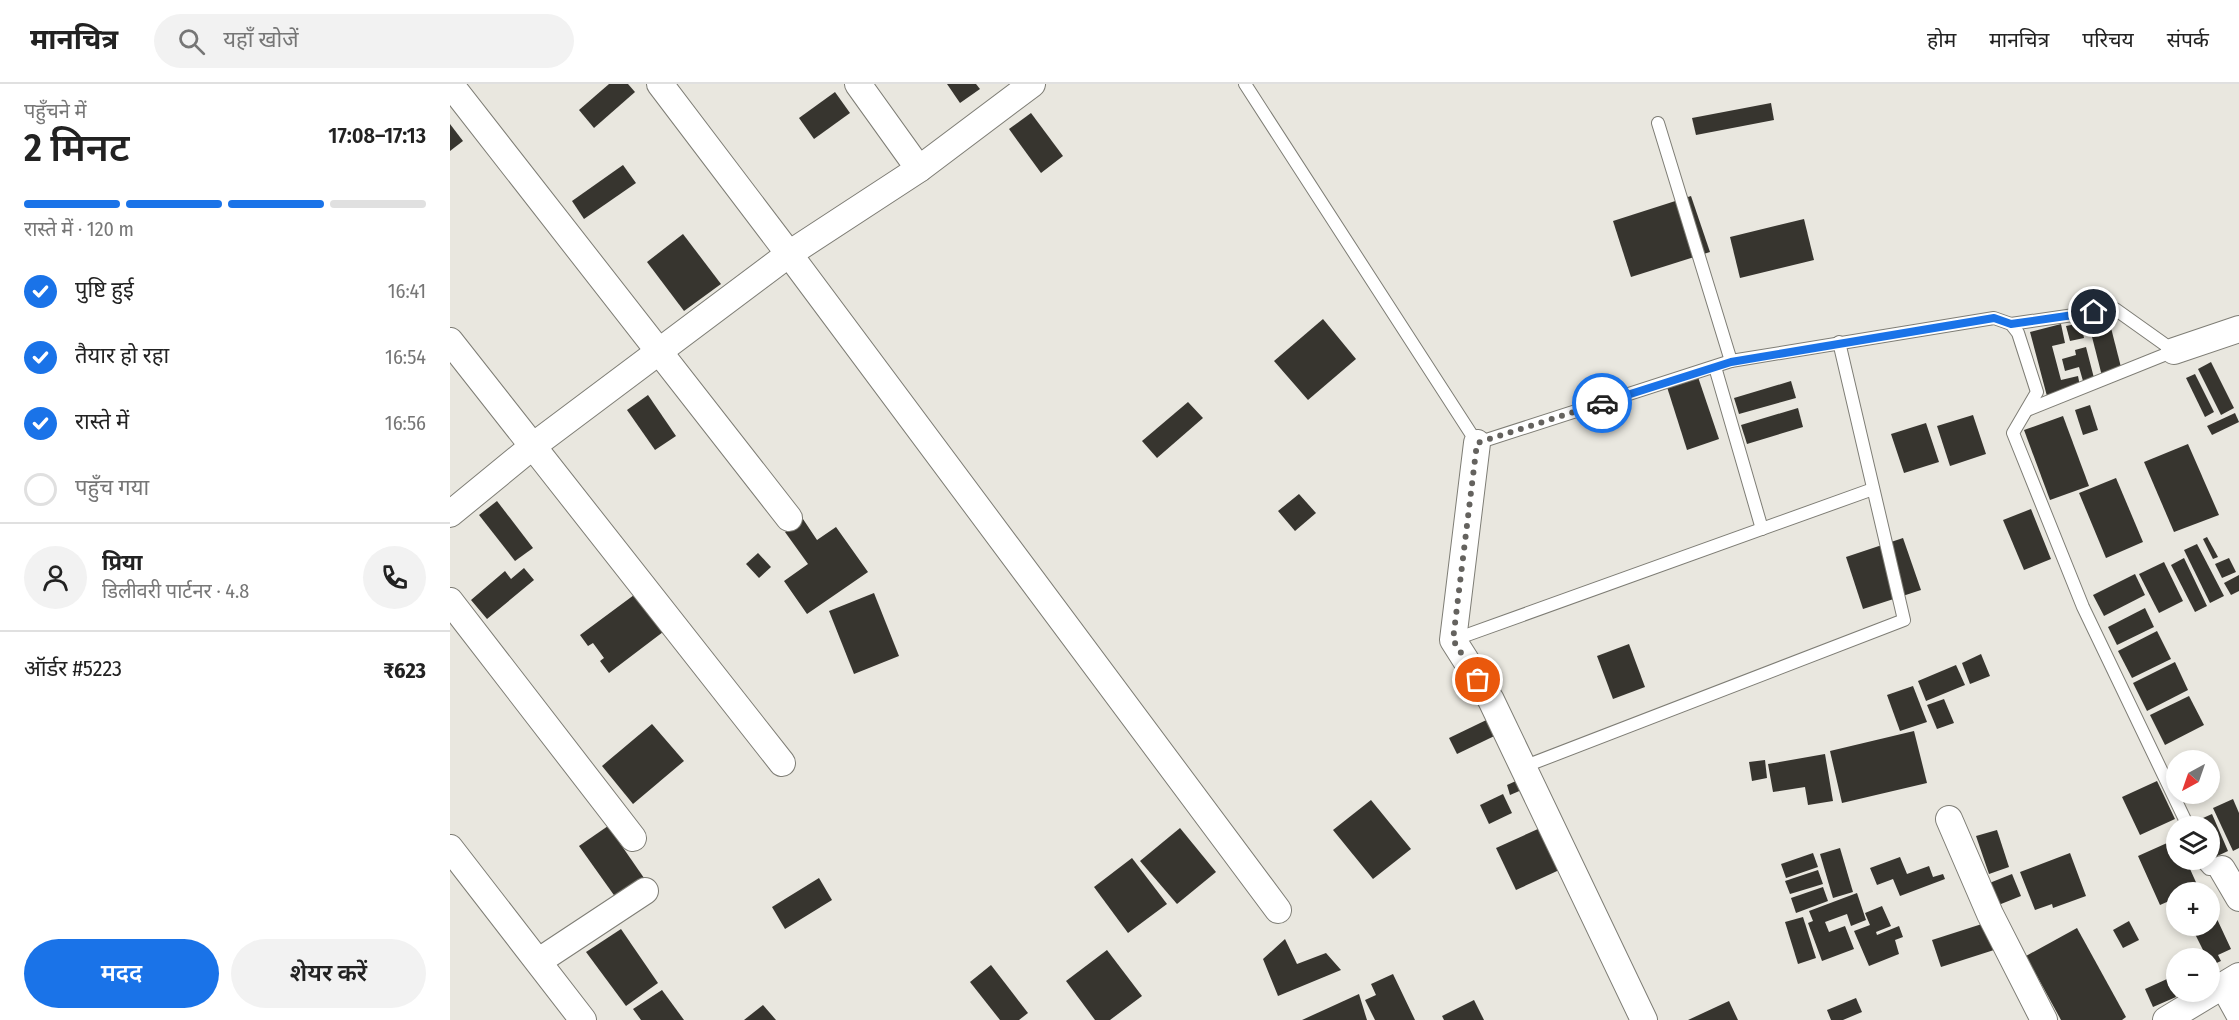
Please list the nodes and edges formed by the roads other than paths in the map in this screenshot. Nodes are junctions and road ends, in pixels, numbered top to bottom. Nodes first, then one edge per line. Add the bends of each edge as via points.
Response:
1 (450, 84) edge
2 (660, 84) edge
3 (858, 84) edge
4 (1032, 84) edge
5 (1245, 84) edge
6 (1658, 123) dead end
7 (919, 169) junction
8 (789, 254) junction
9 (2011, 324) junction
10 (2239, 329) edge
11 (450, 342) edge
12 (1839, 342) junction
13 (2174, 351) junction
14 (659, 353) junction
15 (1731, 362) junction
16 (1715, 367) junction
17 (2027, 410) junction
18 (1477, 443) junction
19 (533, 446) junction
20 (1873, 489) junction
21 (450, 514) edge
22 (789, 518) dead end
23 (1762, 529) junction
24 (450, 601) edge
25 (1453, 640) junction
26 (782, 763) dead end
27 (1523, 767) junction
28 (2183, 816) edge
29 (1949, 819) dead end
30 (633, 838) dead end
31 (450, 848) edge
32 (2216, 870) edge
33 (645, 891) dead end
34 (2239, 898) edge
35 (1278, 910) dead end
36 (538, 961) junction
37 (2231, 981) edge
38 (2239, 1014) edge
39 (583, 1020) edge
40 (1644, 1020) edge
41 (2044, 1020) edge
42 (2166, 1020) edge

1 - 14 street
2 - 8 street
3 - 7 street
4 - 7 street
5 - 18 lane
6 - 15 lane
7 - 8 street
8 - 14 street
8 - 35 street
9 - 12 lane via 1994,318
9 - 13 lane via 2115,309
9 - 17 lane via 2018,333 2037,392
10 - 13 street
11 - 19 street
12 - 15 lane
12 - 20 lane
13 - 17 lane
14 - 19 street
14 - 22 street
15 - 16 lane
16 - 18 lane
16 - 23 lane
17 - 28 lane via 2013,433 2083,607
18 - 25 street
19 - 21 street
19 - 26 street
20 - 23 lane
20 - 27 lane via 1904,620
23 - 25 lane
24 - 30 street
25 - 27 street via 1491,700
27 - 40 street
29 - 41 street via 1990,914
31 - 36 street
32 - 34 street
33 - 36 street
36 - 39 street
37 - 38 street
37 - 42 street

